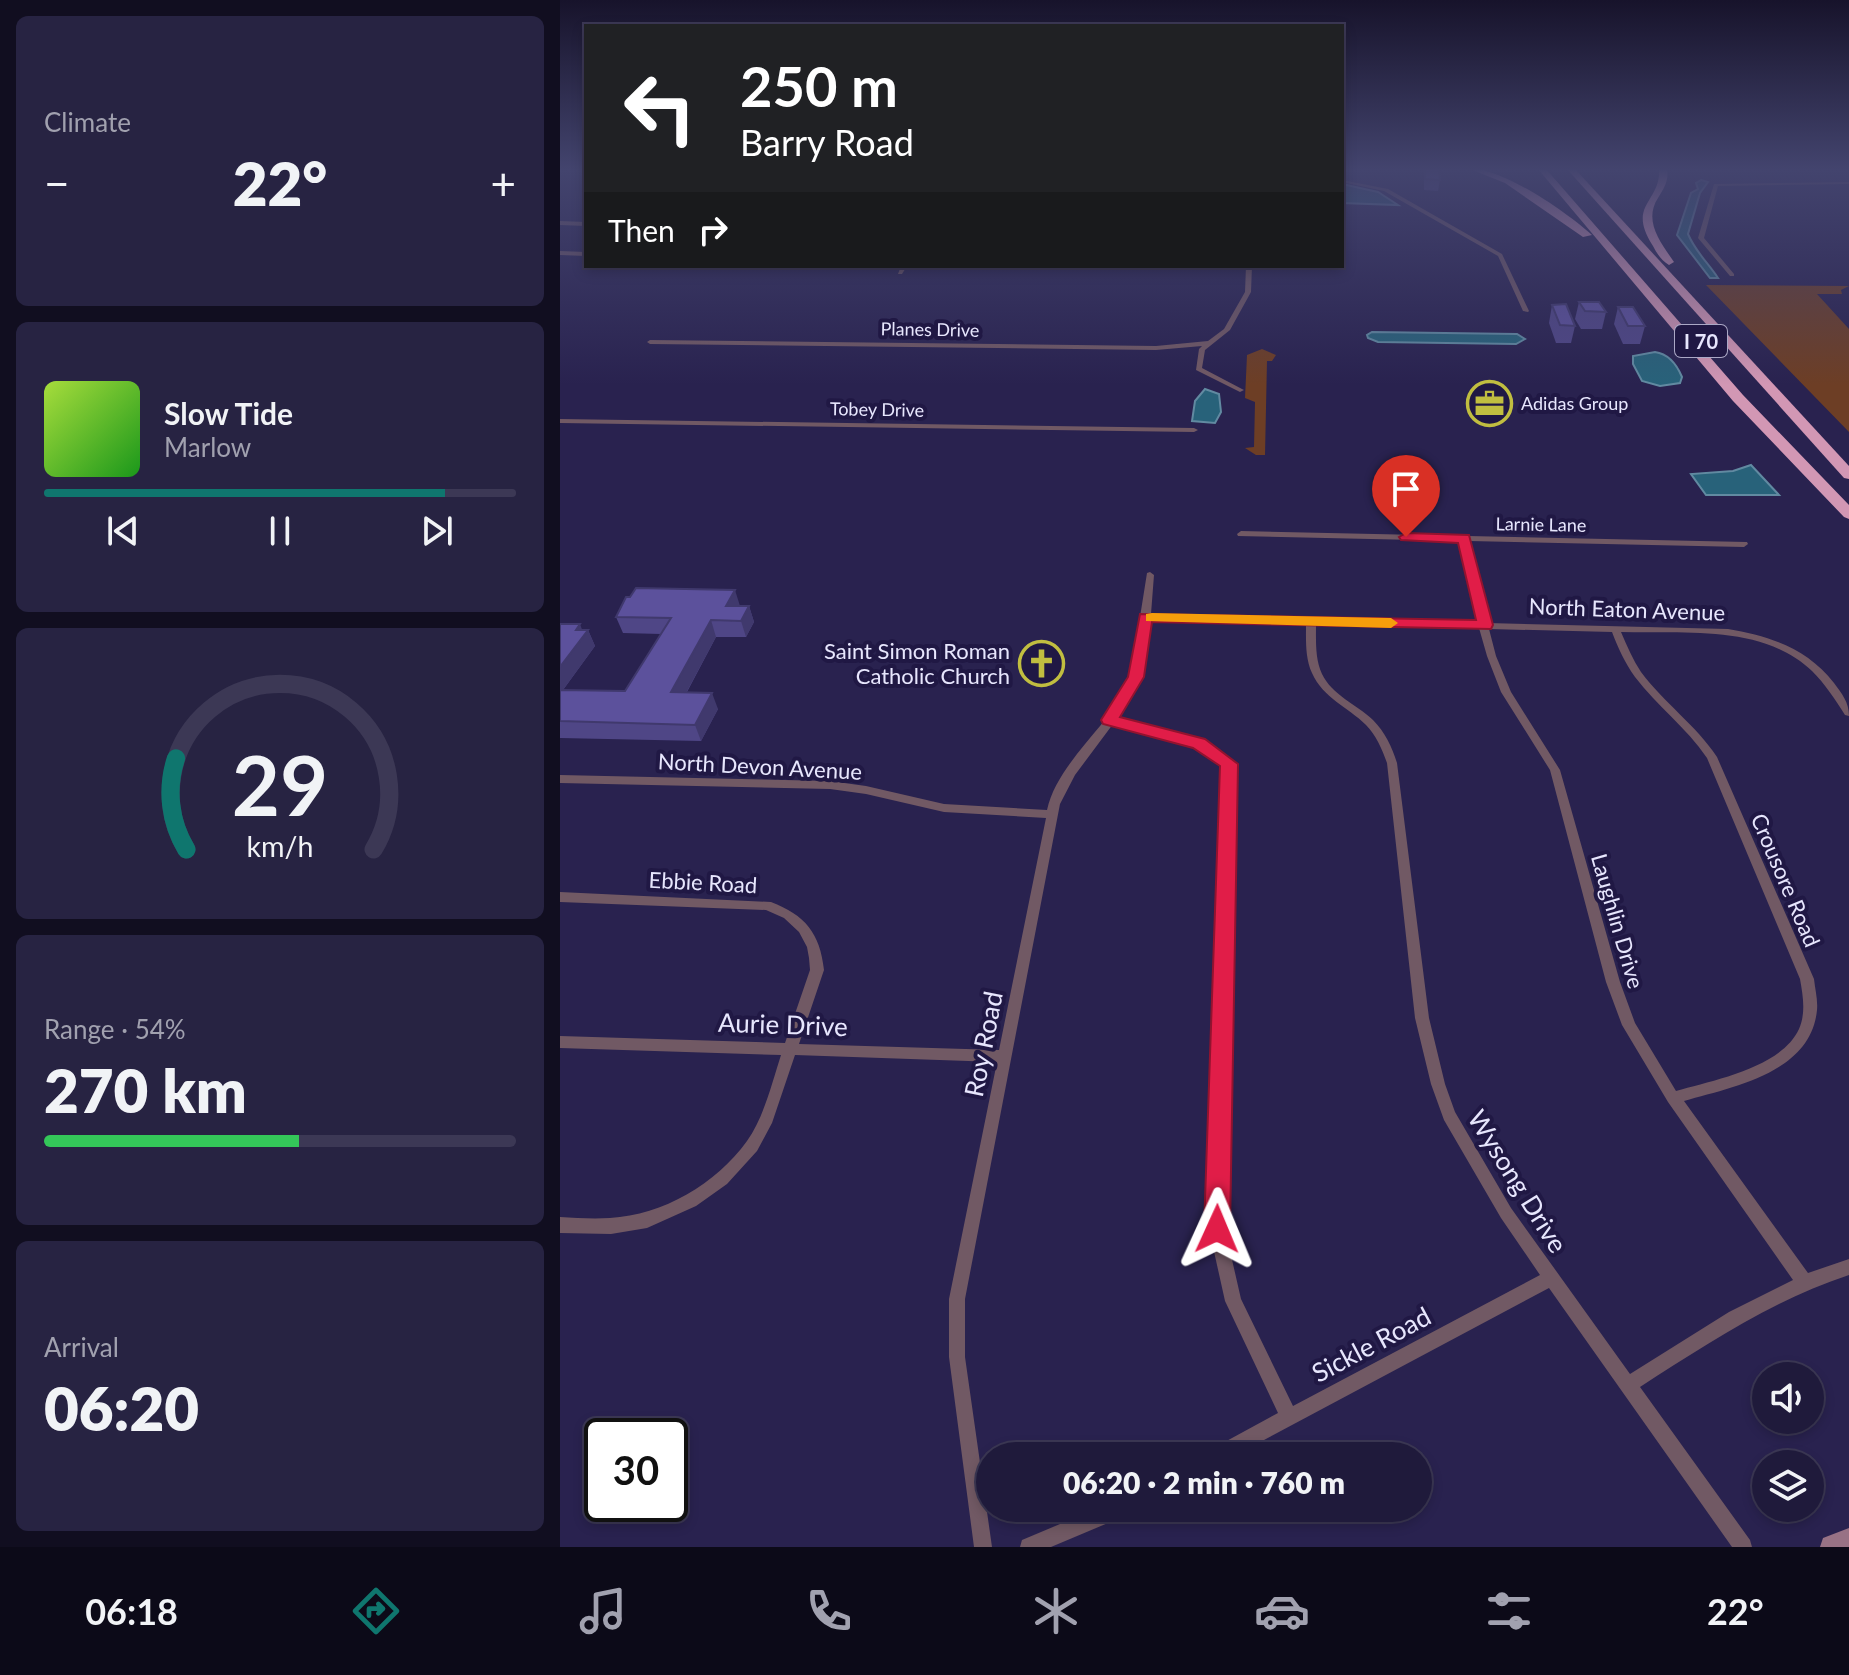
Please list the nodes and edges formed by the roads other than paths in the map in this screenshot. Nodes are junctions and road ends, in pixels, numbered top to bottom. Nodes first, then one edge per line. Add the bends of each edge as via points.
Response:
1 (1478, 241) edge
2 (1594, 241) edge
3 (1603, 241) edge
4 (1616, 241) edge
5 (1637, 241) edge
6 (1655, 241) edge
7 (1704, 241) edge
8 (560, 253) edge
9 (584, 254) edge
10 (903, 268) edge
11 (1249, 268) edge
12 (900, 273) dead end
13 (1732, 275) dead end
14 (1647, 294) junction
15 (1526, 311) dead end
16 (650, 342) dead end
17 (1205, 346) junction
18 (1240, 390) dead end
19 (560, 421) edge
20 (1194, 430) dead end
21 (1809, 430) junction
22 (1849, 475) edge
23 (1849, 513) edge
24 (1241, 534) dead end
25 (1464, 538) junction
26 (1744, 544) dead end
27 (1150, 575) dead end
28 (1145, 617) junction
29 (1311, 621) junction
30 (1485, 625) junction
31 (1615, 628) junction
32 (1849, 713) edge
33 (1109, 720) junction
34 (560, 779) edge
35 (1052, 814) junction
36 (560, 897) edge
37 (560, 1042) edge
38 (791, 1048) junction
39 (1004, 1056) junction
40 (1673, 1098) junction
41 (560, 1225) edge
42 (1849, 1267) edge
43 (1551, 1278) junction
44 (1804, 1282) junction
45 (1630, 1384) junction
46 (1289, 1417) junction
47 (1242, 1442) edge
48 (1087, 1522) edge
49 (1849, 1540) edge
50 (983, 1547) edge
51 (1029, 1547) edge
52 (1743, 1547) edge
53 (1832, 1547) edge

1 - 15 street via 1504,259
2 - 14 highway
3 - 14 highway
4 - 23 highway, I 70
5 - 21 highway, I 70
6 - 21 highway
7 - 13 street
8 - 9 street
10 - 12 street
11 - 17 street via 1247,294 1227,330
14 - 23 highway
16 - 17 street, Planes Drive
17 - 18 street via 1199,370
19 - 20 street, Tobey Drive
21 - 22 highway, I 70
24 - 25 street, Larnie Lane
25 - 26 street, Larnie Lane
25 - 30 street, Laughlin Drive
27 - 28 street, Roy Road
28 - 29 street, North Eaton Avenue
28 - 33 street, Roy Road via 1136,677
29 - 30 street, North Eaton Avenue
29 - 43 street, Wysong Drive via 1312,657 1321,680 1377,731 1392,763 1422,1018 1442,1097 1484,1180
30 - 31 street, North Eaton Avenue
30 - 40 street, Laughlin Drive via 1496,671 1558,778 1624,1012
31 - 32 street, North Eaton Avenue via 1739,633 1774,643 1813,665
31 - 40 street, Crousore Road via 1636,672 1712,757 1811,996 1806,1031 1784,1057
33 - 35 street, Roy Road via 1066,778
33 - 46 street via 1199,743 1229,764 1217,1229 1233,1301
34 - 35 street, North Devon Avenue via 830,785 944,808
35 - 39 street, Roy Road
36 - 38 street, Ebbie Road via 748,902 789,915 811,938 817,953 817,970
37 - 38 street, Aurie Drive
38 - 39 street, Aurie Drive
38 - 41 street via 752,1146 714,1185 647,1220
39 - 50 street, Roy Road via 957,1299 957,1357
40 - 44 street, Laughlin Drive
42 - 44 street
43 - 45 street, Wysong Drive
43 - 46 street, Sickle Road
44 - 45 street
45 - 52 street, Wysong Drive
46 - 47 street, Sickle Road
48 - 51 street
49 - 53 main road

